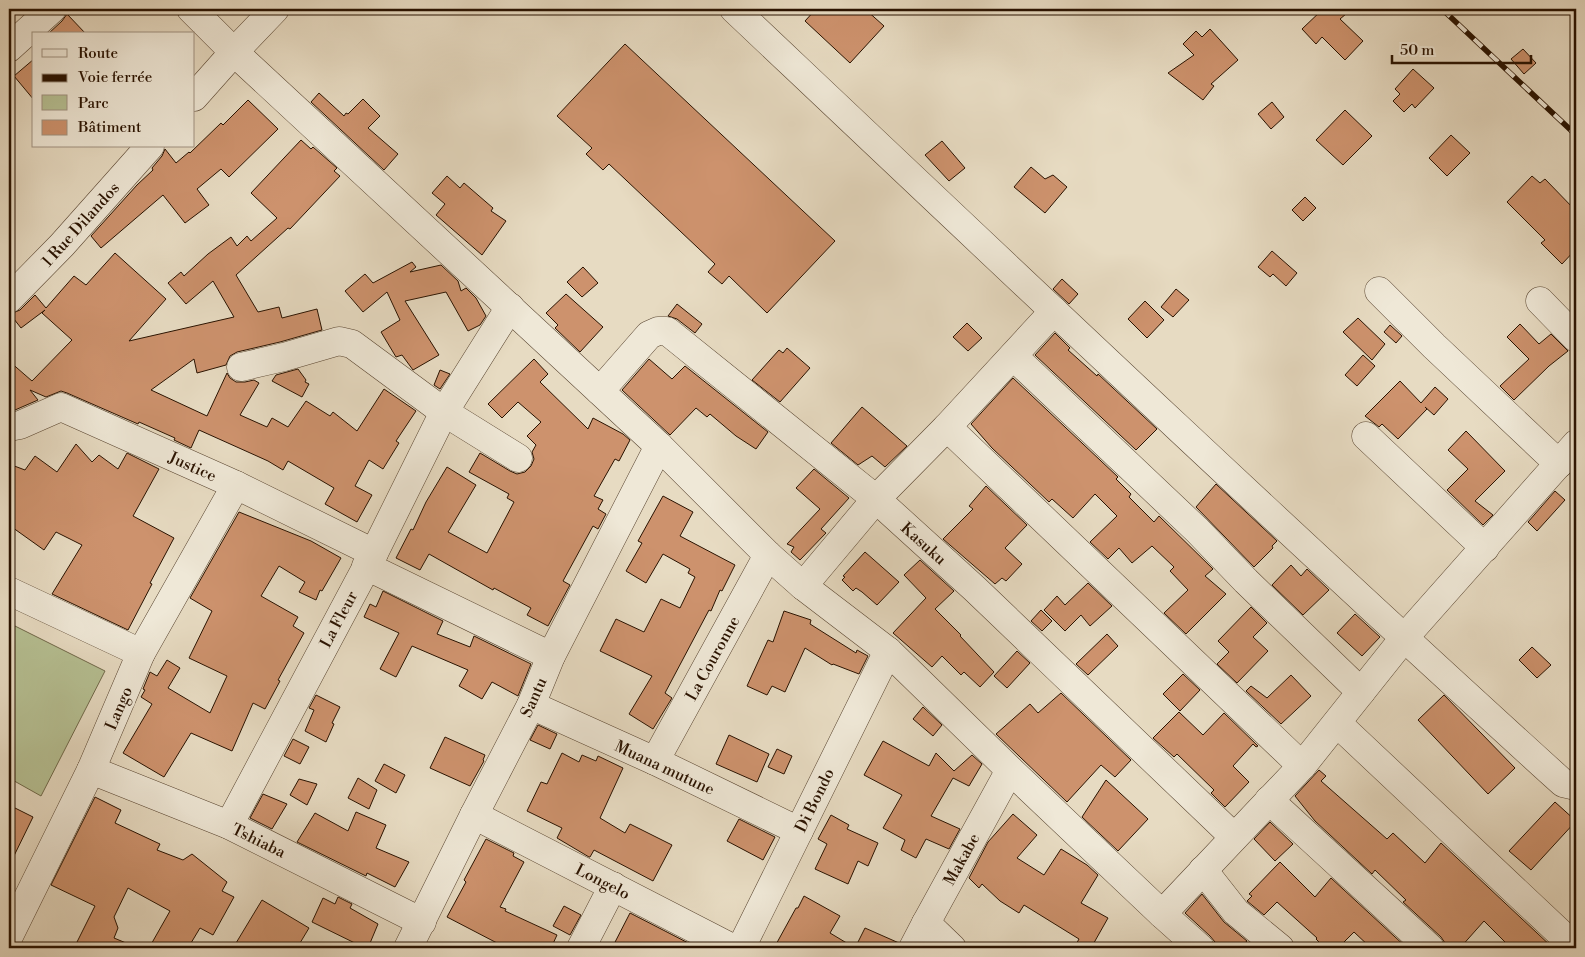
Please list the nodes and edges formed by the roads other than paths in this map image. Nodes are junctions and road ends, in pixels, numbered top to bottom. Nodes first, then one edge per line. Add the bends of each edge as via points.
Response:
1 (52, 9) edge
2 (191, 9) edge
3 (275, 9) edge
4 (734, 9) edge
5 (9, 48) edge
6 (234, 52) junction
7 (195, 96) edge
8 (148, 148) edge
9 (1379, 291) dead end
10 (9, 299) edge
11 (1540, 301) dead end
12 (510, 307) junction
13 (1054, 311) junction
14 (1576, 338) edge
15 (1012, 356) junction
16 (241, 367) dead end
17 (600, 391) junction
18 (444, 412) junction
19 (946, 427) junction
20 (9, 428) edge
21 (1366, 436) dead end
22 (659, 446) junction
23 (1568, 454) edge
24 (518, 458) dead end
25 (236, 485) junction
26 (876, 499) junction
27 (1485, 548) junction
28 (768, 555) junction
29 (370, 560) junction
30 (803, 586) junction
31 (9, 591) edge
32 (1404, 638) junction
33 (888, 652) junction
34 (141, 653) junction
35 (551, 656) junction
36 (1361, 692) junction
37 (531, 705) junction
38 (1337, 723) junction
39 (655, 761) junction
40 (1302, 766) junction
41 (91, 770) junction
42 (1010, 770) junction
43 (1576, 786) edge
44 (1269, 800) junction
45 (474, 815) junction
46 (230, 825) junction
47 (799, 831) junction
48 (1234, 836) junction
49 (1203, 870) junction
50 (613, 886) junction
51 (1162, 914) junction
52 (422, 922) junction
53 (926, 923) junction
54 (9, 936) edge
55 (1191, 945) edge
56 (408, 948) edge
57 (581, 948) edge
58 (732, 948) edge
59 (741, 948) edge
60 (913, 948) edge
61 (952, 948) edge
62 (1280, 948) edge
63 (1430, 948) edge
64 (1576, 948) edge

1 - 5 street
2 - 6 street
3 - 6 street
4 - 13 street
6 - 7 street
6 - 12 street
8 - 10 street, 1 Rue Dilandos
9 - 23 street via 1434,346
11 - 14 street
12 - 17 street
12 - 18 street, La Fleur
13 - 15 street
13 - 32 street
15 - 19 street
15 - 36 street
16 - 18 street via 339,341 346,342
17 - 22 street
17 - 26 street, Kasuku via 649,335 667,331
18 - 24 street
18 - 29 street, La Fleur
19 - 26 street
19 - 40 street
20 - 25 street, Justice via 61,407
21 - 27 street
22 - 28 street
22 - 35 street, Santu
23 - 27 street
25 - 29 street, Justice
25 - 34 street, Lango
26 - 30 street
26 - 48 street, Kasuku
27 - 32 street
28 - 30 street
28 - 39 street, La Couronne
29 - 35 street, Justice
29 - 46 street, La Fleur
30 - 33 street
31 - 34 street
32 - 36 street
32 - 43 street via 1563,783
33 - 42 street
33 - 47 street, Di Bondo
34 - 41 street, Lango
35 - 37 street, Santu
36 - 38 street
37 - 39 street, Muana mutune
37 - 45 street, Santu
38 - 40 street
38 - 64 street
39 - 47 street, Muana mutune
40 - 44 street
41 - 46 street, Tshiaba
41 - 54 street, Lango
42 - 51 street
42 - 53 street, Makabe
44 - 48 street
44 - 63 street
45 - 50 street, Longelo
45 - 52 street, Santu
46 - 52 street, Tshiaba
47 - 59 street, Di Bondo
48 - 49 street
49 - 51 street
49 - 62 street via 1236,912
50 - 57 street
50 - 58 street, Longelo
51 - 55 street
52 - 56 street, Santu
53 - 60 street, Makabe
53 - 61 street

